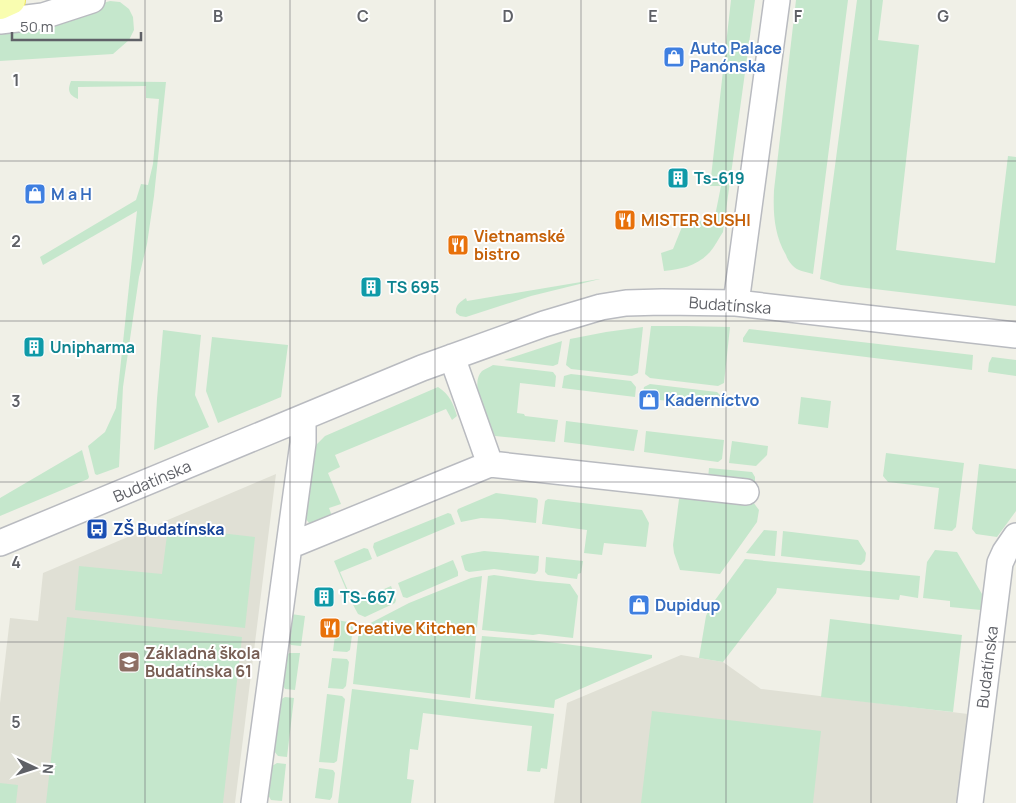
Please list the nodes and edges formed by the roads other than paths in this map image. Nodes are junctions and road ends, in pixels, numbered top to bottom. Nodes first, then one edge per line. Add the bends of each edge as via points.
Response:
1 (12, 0) edge
2 (92, 0) edge
3 (776, 0) edge
4 (0, 5) edge
5 (0, 21) edge
6 (736, 303) junction
7 (1016, 334) edge
8 (452, 357) junction
9 (303, 418) junction
10 (490, 464) junction
11 (746, 492) dead end
12 (1016, 536) edge
13 (0, 543) edge
14 (289, 546) junction
15 (254, 803) edge
16 (970, 803) edge

1 - 4 main road
2 - 5 street via 43,16
3 - 6 street
6 - 7 street, Budatínska
6 - 8 street, Budatínska via 614,305 544,324
8 - 9 street, Budatínska
8 - 10 street
9 - 13 street, Budatínska
9 - 14 street via 303,444
10 - 11 street
10 - 14 street
12 - 16 street, Budatínska via 1000,563
14 - 15 street

